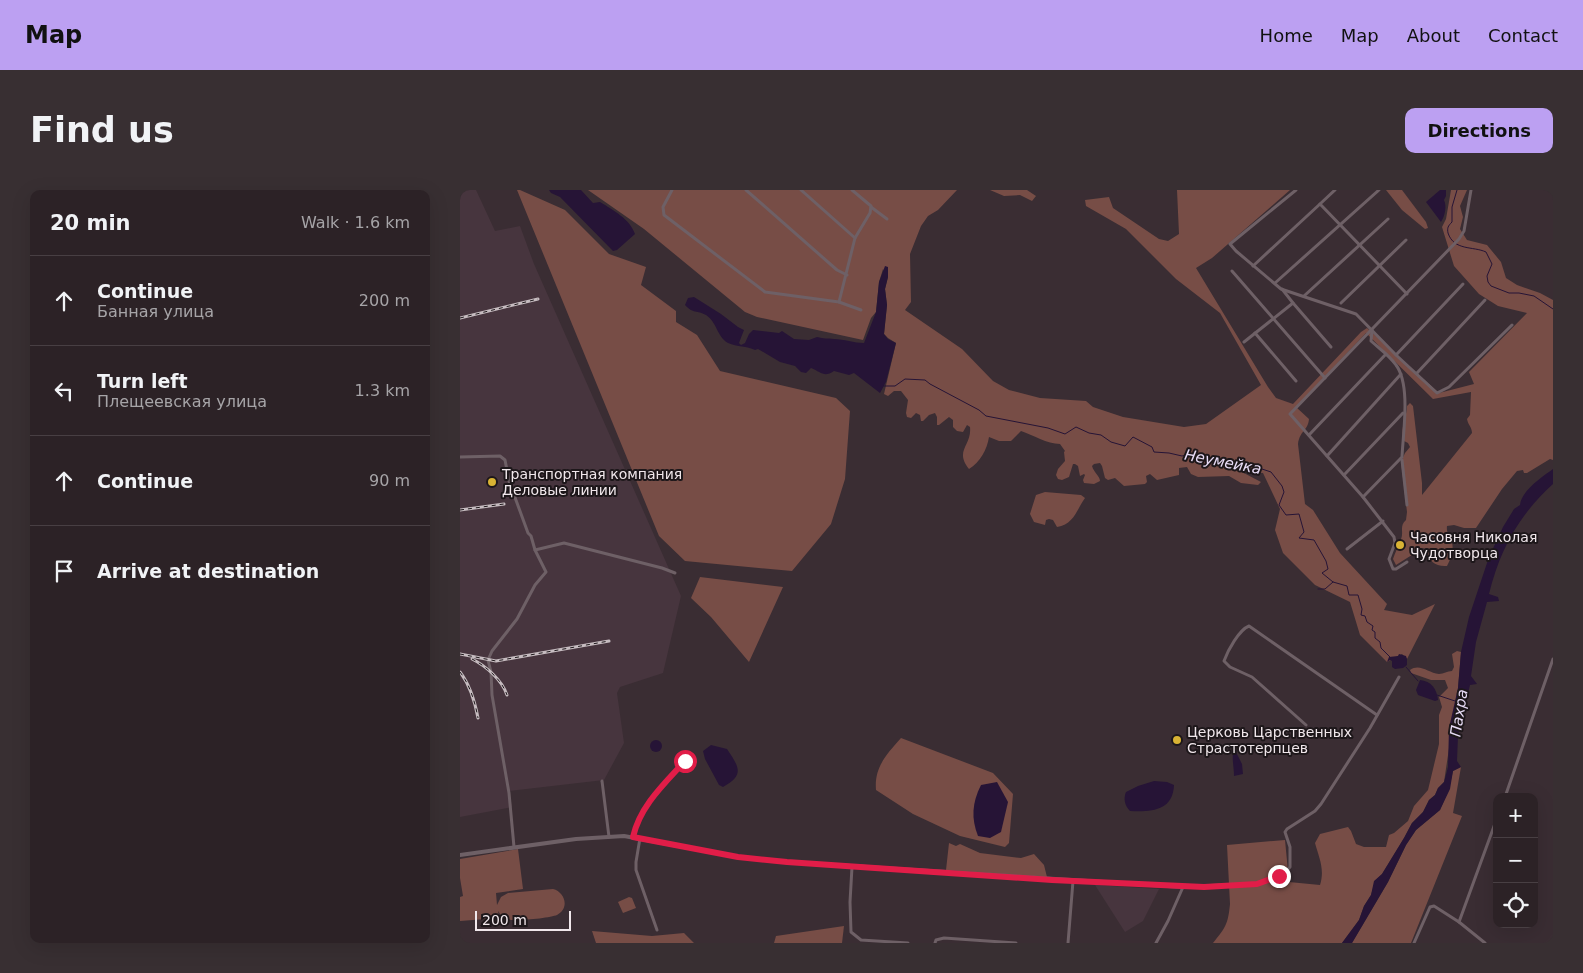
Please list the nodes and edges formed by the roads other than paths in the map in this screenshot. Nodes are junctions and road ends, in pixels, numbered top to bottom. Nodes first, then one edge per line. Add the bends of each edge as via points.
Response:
1 (672, 190) edge
2 (746, 190) edge
3 (800, 190) edge
4 (852, 190) edge
5 (1296, 190) edge
6 (1335, 190) edge
7 (1379, 190) edge
8 (1471, 190) edge
9 (1320, 204) junction
10 (871, 206) junction
11 (887, 219) dead end
12 (1388, 219) dead end
13 (1340, 225) junction
14 (855, 238) junction
15 (1406, 240) dead end
16 (1359, 244) junction
17 (1379, 265) junction
18 (1253, 266) junction
19 (1232, 271) dead end
20 (847, 275) junction
21 (1275, 283) junction
22 (1462, 284) dead end
23 (1281, 289) junction
24 (1407, 294) junction
25 (1304, 296) junction
26 (1485, 300) dead end
27 (838, 302) junction
28 (1293, 303) junction
29 (1341, 304) dead end
30 (861, 310) dead end
31 (1273, 320) junction
32 (1512, 325) dead end
33 (1372, 330) junction
34 (1255, 333) junction
35 (1244, 342) dead end
36 (1331, 347) dead end
37 (1386, 354) junction
38 (1396, 355) junction
39 (1417, 373) junction
40 (1401, 374) junction
41 (1325, 378) junction
42 (1296, 382) dead end
43 (1404, 413) junction
44 (1309, 435) junction
45 (1327, 456) junction
46 (460, 457) edge
47 (1402, 459) junction
48 (1344, 475) junction
49 (1363, 497) junction
50 (1406, 506) dead end
51 (1382, 521) junction
52 (1346, 549) dead end
53 (534, 550) junction
54 (1407, 562) dead end
55 (675, 573) dead end
56 (1553, 659) edge
57 (1398, 677) dead end
58 (1378, 715) junction
59 (1306, 725) dead end
60 (685, 761) dead end
61 (602, 781) dead end
62 (1506, 793) edge
63 (1493, 829) edge
64 (609, 837) junction
65 (633, 837) junction
66 (640, 838) junction
67 (514, 846) junction
68 (460, 855) edge
69 (852, 867) junction
70 (1073, 881) junction
71 (1237, 885) joint
72 (1183, 887) junction
73 (1459, 922) junction
74 (657, 930) dead end
75 (908, 943) edge
76 (935, 943) edge
77 (1016, 943) edge
78 (1068, 943) edge
79 (1156, 943) edge
80 (1414, 943) edge
81 (1485, 943) edge

1 - 27 street via 663,207 664,215 765,292
2 - 20 street via 836,270
3 - 14 street
4 - 10 street
5 - 18 street via 1230,244
6 - 9 street
7 - 13 street
8 - 24 street via 1464,231
9 - 13 street
9 - 18 street
10 - 11 street
10 - 14 street
12 - 16 street
13 - 16 street
13 - 21 street
14 - 20 street
15 - 17 street
16 - 17 street
16 - 25 street
17 - 24 street
17 - 29 street
18 - 21 street
19 - 31 street
20 - 27 street
21 - 23 street
22 - 38 street
23 - 25 street
23 - 28 street
24 - 33 street
25 - 33 street via 1356,314
26 - 39 street
27 - 30 street
28 - 31 street
28 - 36 street
31 - 34 street
31 - 41 street
32 - 39 street via 1449,387 1437,394
33 - 37 street via 1371,341
33 - 38 street
33 - 41 street
34 - 35 street
34 - 42 street
37 - 40 street
37 - 44 street
38 - 39 street
40 - 43 street
40 - 45 street
41 - 44 street via 1290,414
43 - 47 street
43 - 48 street
44 - 45 street
45 - 48 street
46 - 53 street via 500,456 505,460 509,481
47 - 49 street
47 - 50 street
48 - 49 street
49 - 51 street
51 - 52 street
51 - 54 street via 1395,540 1389,559 1394,569
53 - 55 street via 564,543
53 - 67 street via 546,572 488,660
56 - 62 street
57 - 58 street
58 - 59 street via 1247,626 1224,661 1252,678
58 - 71 street via 1321,804 1285,832 1290,847 1290,867 1279,876 1257,884
60 - 65 street via 649,801
61 - 64 street
63 - 73 street
64 - 65 street
64 - 67 street
65 - 66 street
66 - 69 street via 744,858
66 - 74 street via 636,870
67 - 68 street
69 - 70 street
69 - 75 street via 851,932 861,940
70 - 72 street
70 - 78 street
71 - 72 street
72 - 79 street
73 - 80 street via 1434,906 1430,907
73 - 81 street
76 - 77 street via 944,938

